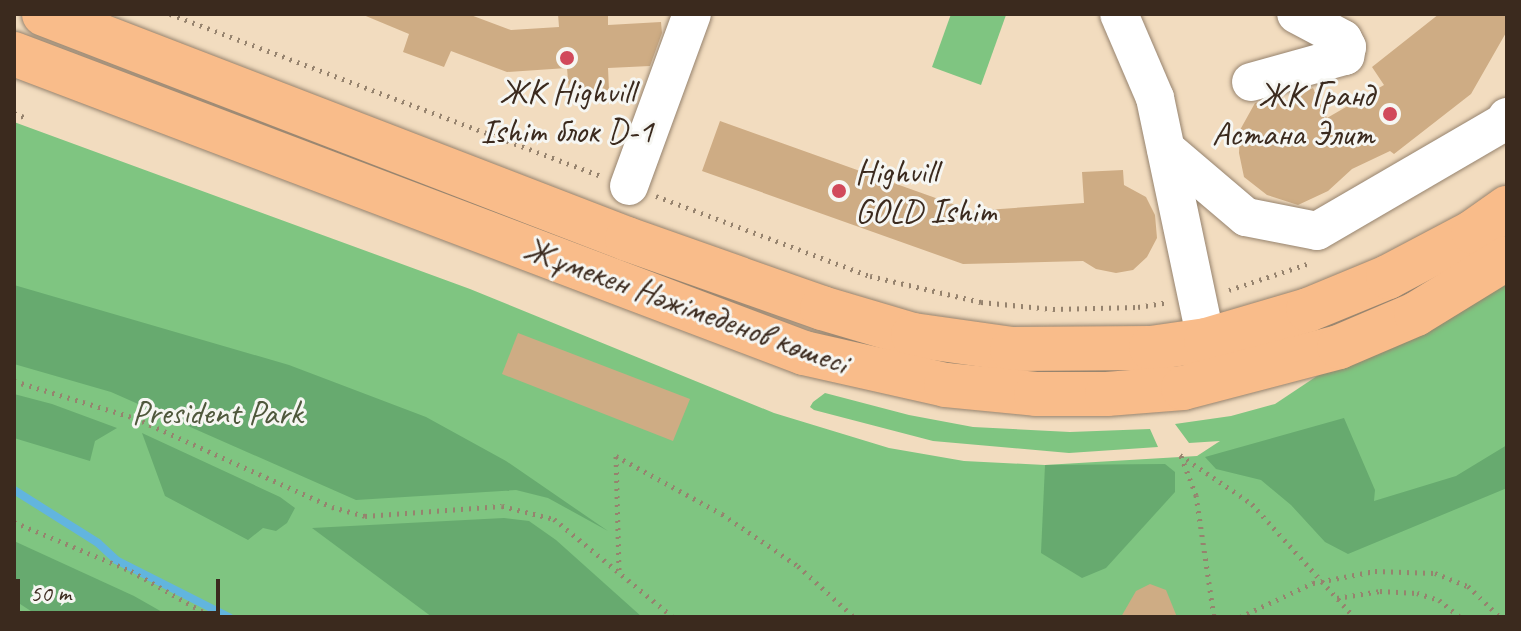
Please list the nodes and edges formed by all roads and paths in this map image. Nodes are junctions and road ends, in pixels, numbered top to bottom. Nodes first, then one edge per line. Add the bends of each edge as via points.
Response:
1 (44, 14) edge
2 (170, 14) edge
3 (692, 14) edge
4 (1119, 14) edge
5 (1296, 14) edge
6 (14, 54) edge
7 (1251, 82) dead end
8 (14, 113) edge
9 (24, 117) dead end
10 (1507, 117) edge
11 (1166, 149) junction
12 (629, 186) junction
13 (1507, 208) edge
14 (1324, 258) dead end
15 (1507, 258) edge
16 (1198, 297) junction
17 (1206, 340) junction
18 (14, 381) edge
19 (14, 522) edge
20 (619, 571) junction
21 (1320, 581) junction
22 (1336, 598) junction
23 (14, 611) edge
24 (23, 617) edge
25 (212, 617) edge
26 (673, 617) edge
27 (854, 617) edge
28 (1214, 617) edge
29 (1240, 617) edge
30 (1354, 617) edge
31 (1460, 617) edge
32 (1500, 617) edge

1 - 17 main road, Жұмекен Нәжімеденов көшесі via 627,239 913,335 1012,349 1081,351
2 - 12 path
3 - 12 lane
4 - 11 lane via 1155,98
5 - 7 lane via 1343,39 1345,56
6 - 15 main road, Жұмекен Нәжімеденов көшесі via 804,353 946,385 1036,394 1183,388 1339,347 1416,314
8 - 9 path
10 - 11 lane via 1317,231 1246,217
11 - 16 lane
12 - 16 path via 870,276 981,302 1053,309 1138,307
13 - 17 main road, Жұмекен Нәжімеденов көшесі via 1388,277 1308,310
14 - 16 path
16 - 17 lane
18 - 20 path via 135,418 296,492 365,516 502,506 527,510 554,519
19 - 25 path via 131,571
20 - 26 path
20 - 27 path via 616,456 722,514 798,566
21 - 22 path
21 - 28 path via 1252,504 1180,455 1196,495
21 - 29 path
21 - 32 path via 1375,571 1435,573 1468,586
22 - 30 path
22 - 31 path via 1380,591 1417,593 1439,600
23 - 24 path

